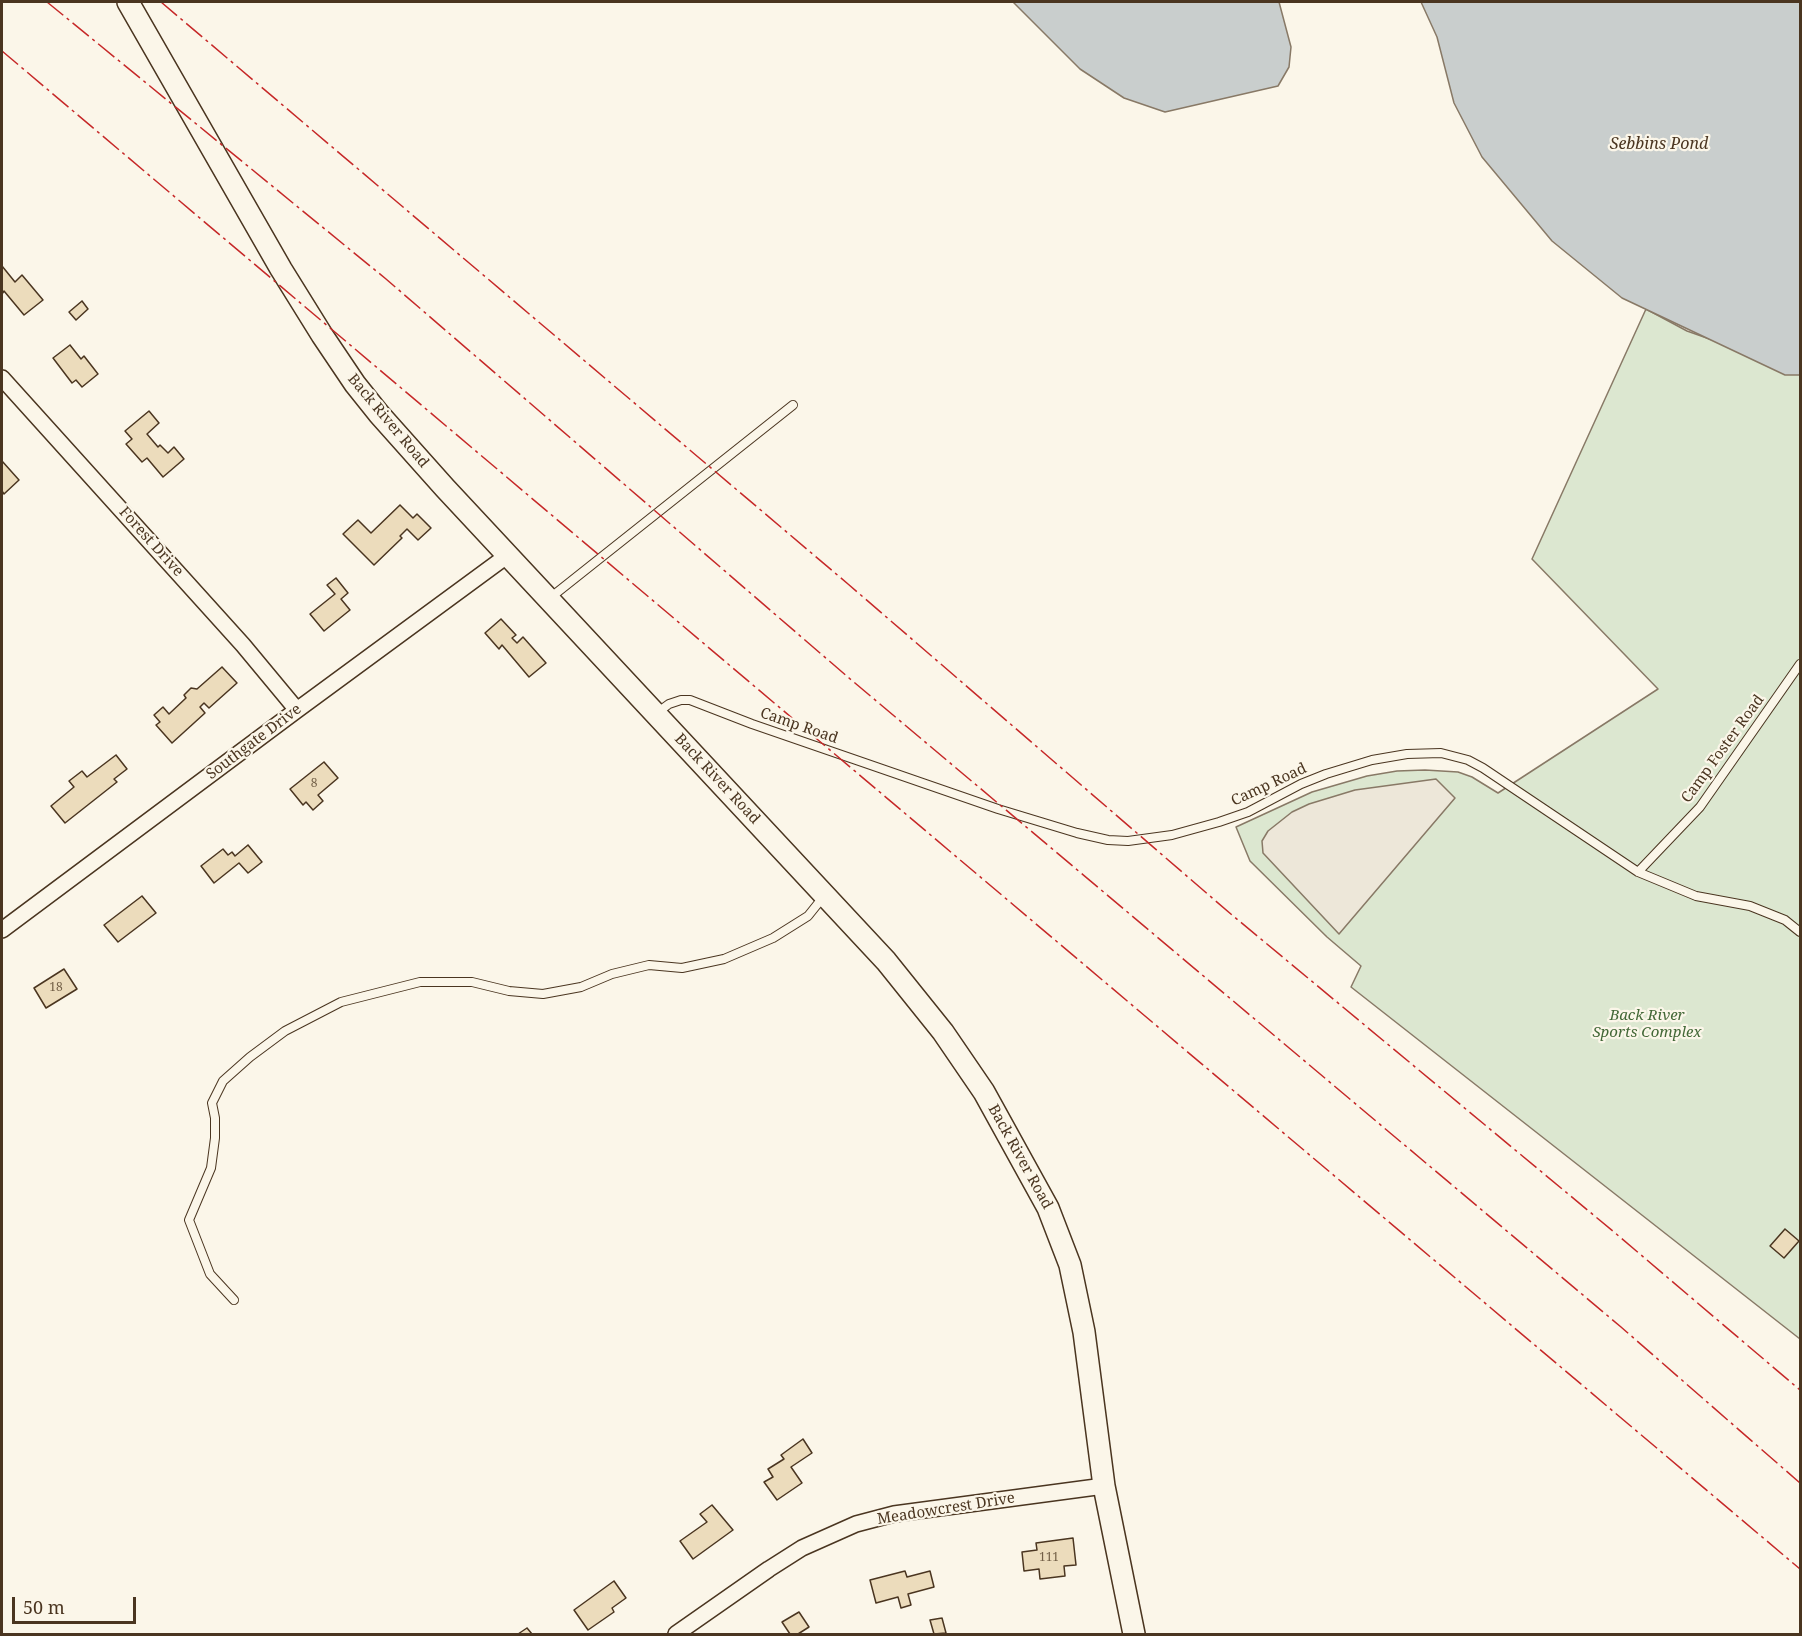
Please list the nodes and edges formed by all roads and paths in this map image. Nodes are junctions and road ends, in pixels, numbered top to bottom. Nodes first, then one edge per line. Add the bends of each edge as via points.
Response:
1 (128, 2) edge
2 (2, 378) edge
3 (793, 405) dead end
4 (508, 555) junction
5 (549, 599) junction
6 (1800, 664) edge
7 (297, 710) junction
8 (657, 713) junction
9 (1638, 872) junction
10 (825, 895) junction
11 (2, 930) edge
12 (1800, 932) edge
13 (234, 1300) dead end
14 (1104, 1486) junction
15 (676, 1635) edge
16 (1134, 1635) edge

1 - 4 street, Back River Road via 322,336 379,414
2 - 7 street, Forest Drive
3 - 5 lane
4 - 5 street, Back River Road
4 - 7 street, Southgate Drive
5 - 8 street, Back River Road
6 - 9 lane, Camp Foster Road via 1700,807
7 - 11 street, Southgate Drive
8 - 9 lane, Camp Road via 669,704 690,700 998,809 1108,840 1172,835 1248,812 1309,780 1372,760 1441,753 1483,768
8 - 10 street, Back River Road
9 - 12 lane, Camp Road via 1696,896 1750,906
10 - 13 lane via 808,916 782,933 724,959 682,968 649,965 581,987 543,994 509,992 472,982 420,982 341,1002 285,1032 223,1081 212,1103 215,1138 211,1168 189,1220 210,1274
10 - 14 street, Back River Road via 905,984 949,1041 1002,1122 1048,1208 1070,1265 1079,1303
14 - 15 street, Meadowcrest Drive via 894,1514 856,1524 802,1548
14 - 16 street, Back River Road

